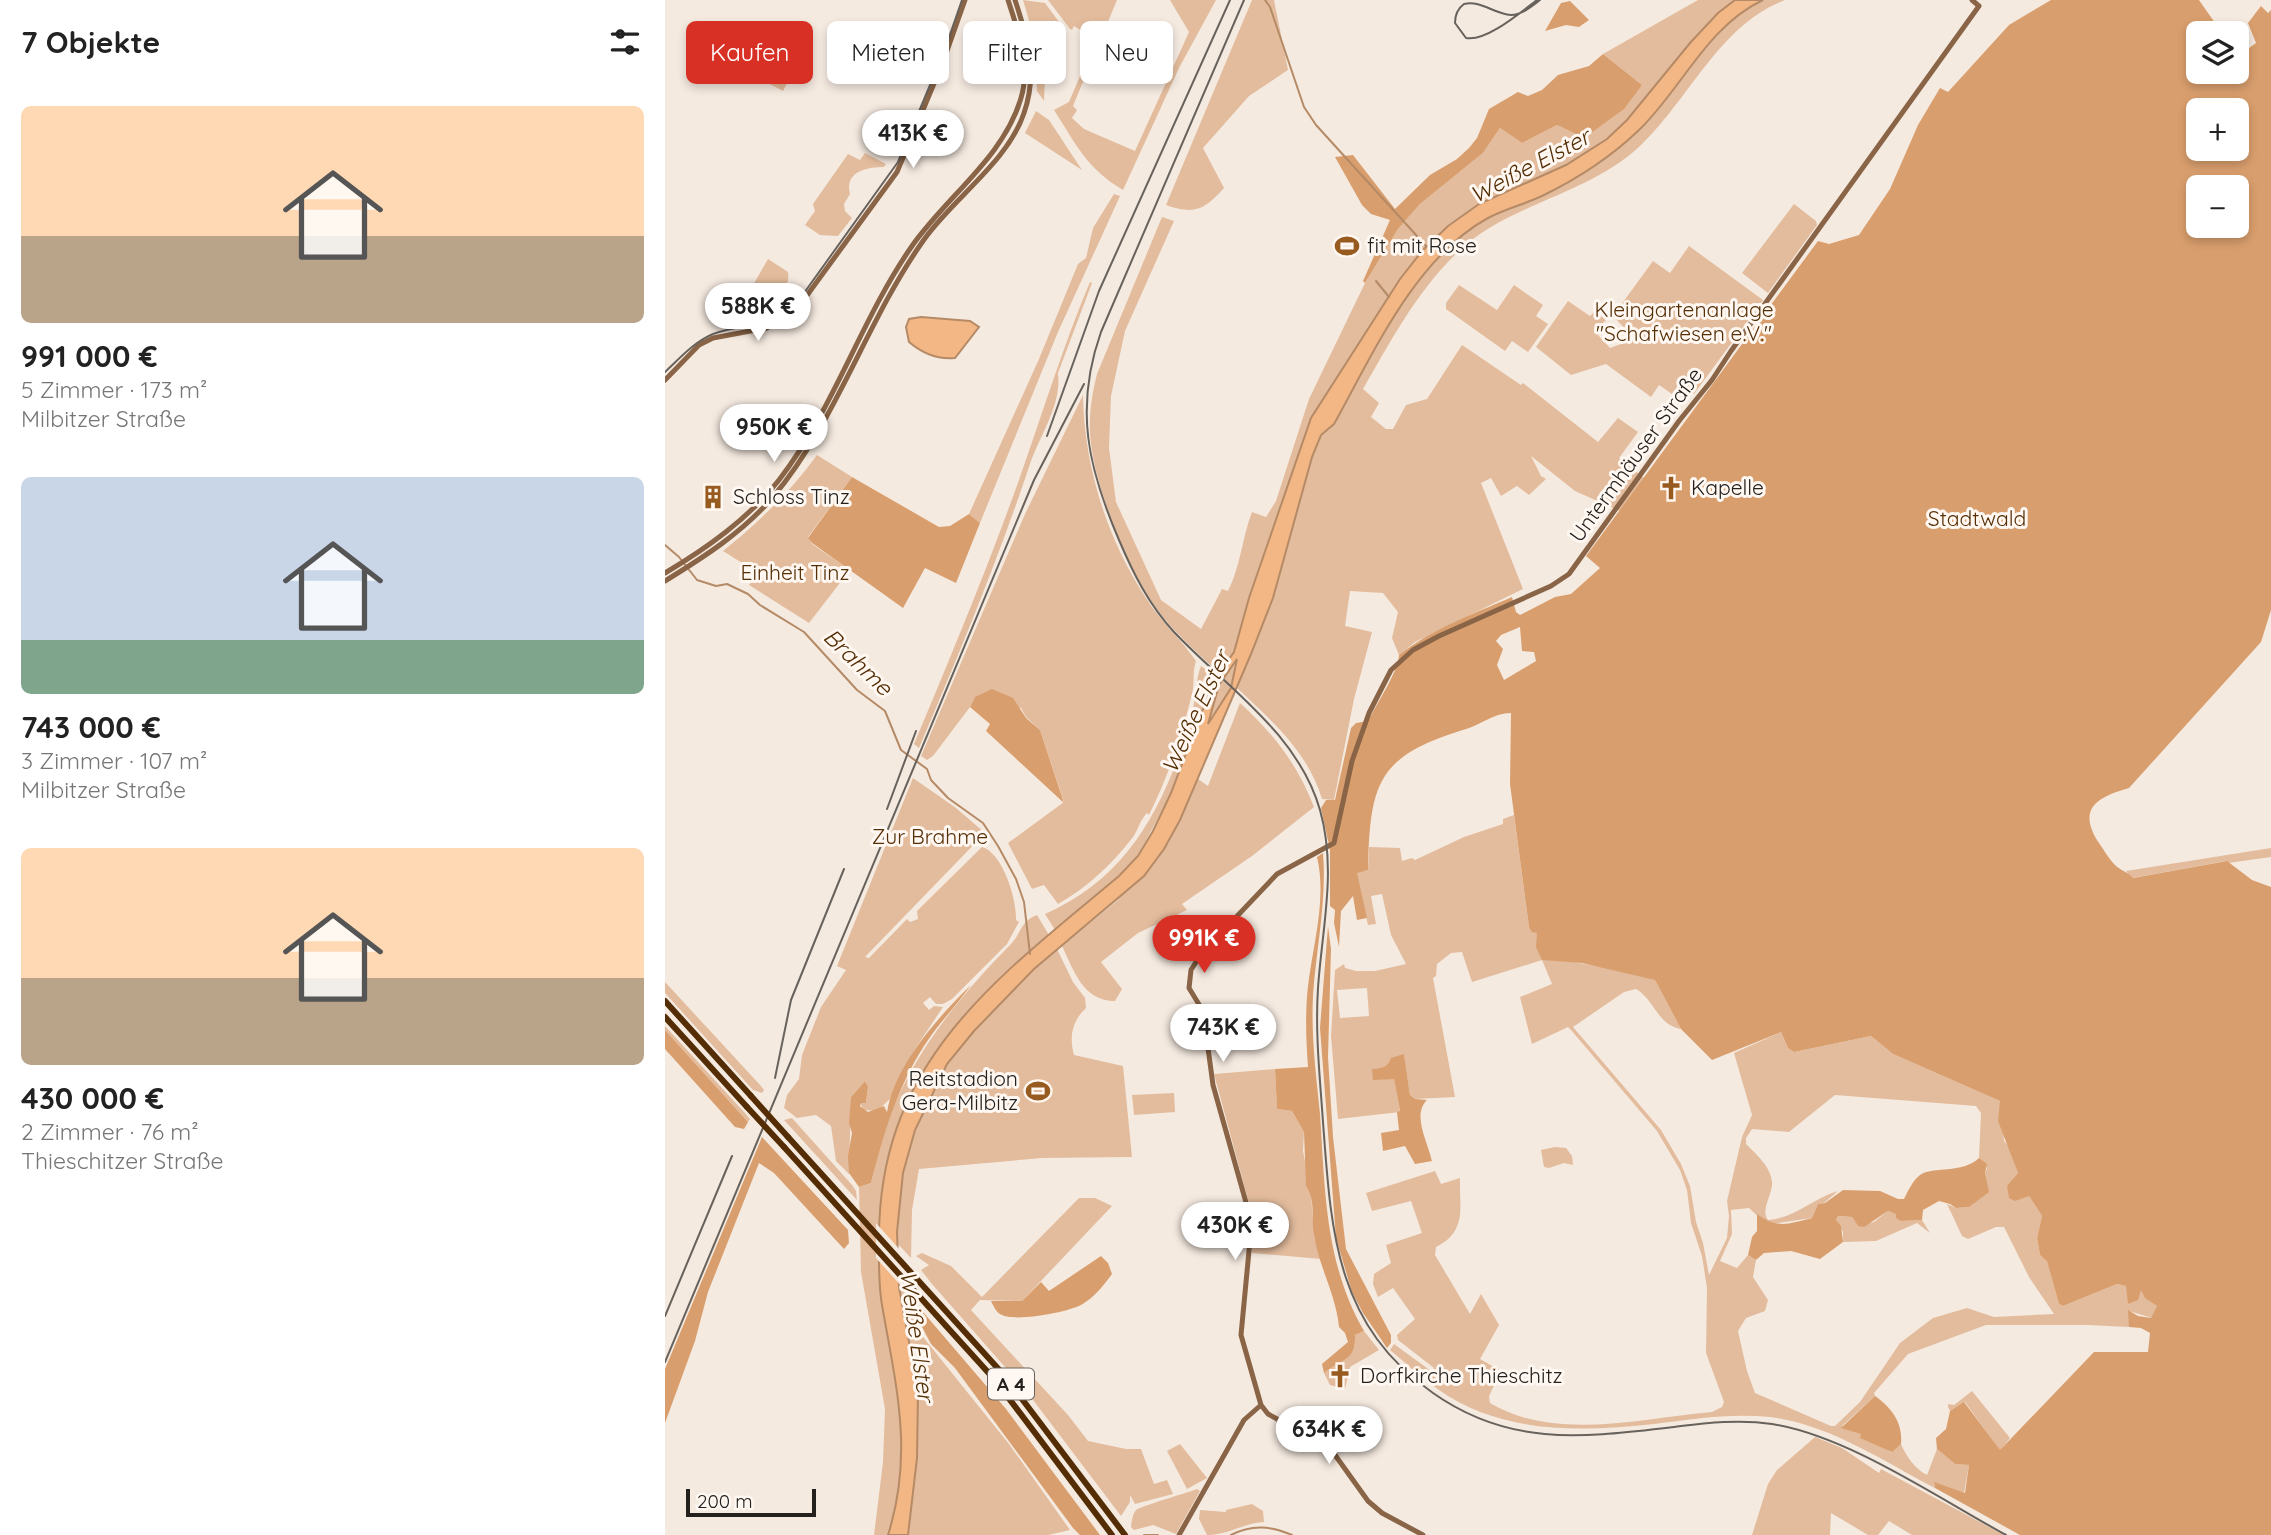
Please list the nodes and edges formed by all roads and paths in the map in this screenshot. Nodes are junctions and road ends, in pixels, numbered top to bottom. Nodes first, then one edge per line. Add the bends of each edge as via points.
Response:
1 (965, 0) edge
2 (1008, 0) edge
3 (1015, 0) edge
4 (1972, 0) edge
5 (1024, 101) junction
6 (665, 380) edge
7 (681, 568) junction
8 (665, 573) edge
9 (665, 581) edge
10 (665, 1001) edge
11 (665, 1017) edge
12 (1261, 1405) junction
13 (1112, 1535) edge
14 (1125, 1535) edge
15 (1179, 1535) edge
16 (1423, 1535) edge

1 - 6 main road via 900,166 797,309 767,328 699,345
2 - 5 main road via 1024,57
3 - 5 main road via 1031,61 1031,86
4 - 12 main road, Untermhäuser Straße via 1979,6 1569,574 1413,650 1388,674 1352,761 1334,843 1277,874 1206,948 1191,970 1189,988 1205,1019 1208,1059 1251,1230 1241,1335
5 - 7 main road via 1022,120 1004,149 946,212 906,267 790,475 752,519
7 - 8 main road
7 - 9 main road
10 - 14 highway, A 4, bridge via 1003,1374
11 - 13 highway, A 4, bridge via 1016,1405
12 - 15 main road via 1244,1420
12 - 16 main road via 1330,1448 1368,1501

